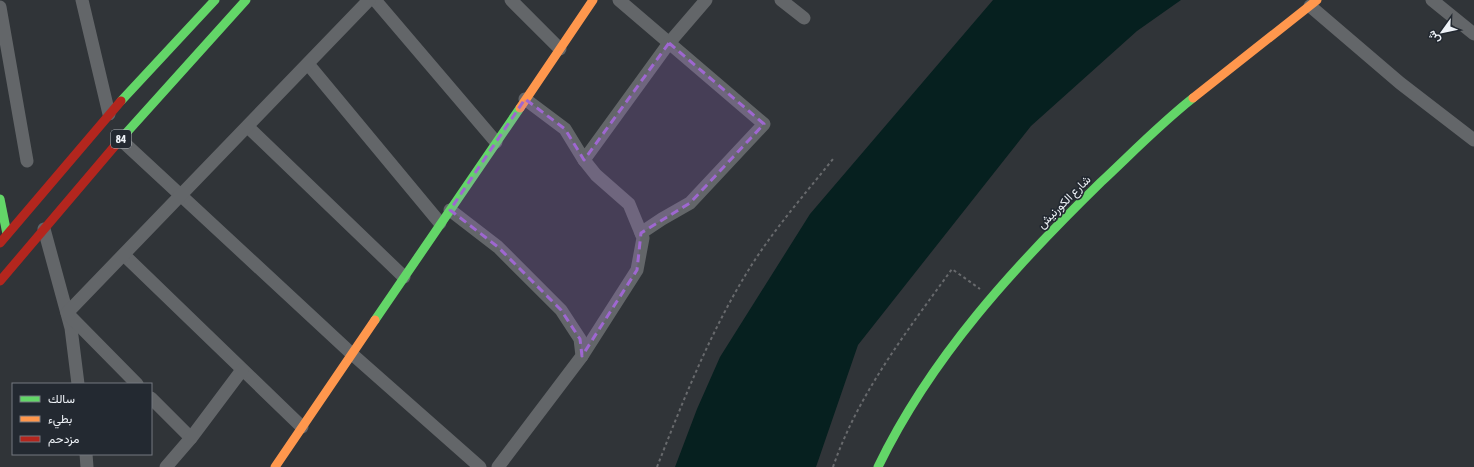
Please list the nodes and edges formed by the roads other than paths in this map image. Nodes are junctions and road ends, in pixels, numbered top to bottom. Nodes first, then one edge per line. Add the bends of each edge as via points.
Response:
1 (82, 0) edge
2 (215, 0) edge
3 (246, 0) edge
4 (369, 0) edge
5 (375, 0) edge
6 (511, 0) edge
7 (593, 0) edge
8 (618, 0) edge
9 (706, 0) edge
10 (781, 0) edge
11 (1432, 0) edge
12 (1313, 3) edge
13 (0, 7) edge
14 (804, 18) dead end
15 (1474, 34) edge
16 (669, 44) junction
17 (560, 49) junction
18 (308, 64) junction
19 (525, 99) junction
20 (109, 114) junction
21 (248, 127) junction
22 (120, 139) junction
23 (1474, 140) edge
24 (496, 142) junction
25 (584, 160) junction
26 (26, 161) dead end
27 (181, 196) junction
28 (0, 199) edge
29 (450, 210) junction
30 (440, 223) junction
31 (44, 229) junction
32 (641, 233) junction
33 (7, 234) junction
34 (0, 242) edge
35 (26, 250) junction
36 (124, 255) junction
37 (404, 277) junction
38 (0, 281) edge
39 (67, 313) junction
40 (352, 354) junction
41 (582, 356) junction
42 (242, 370) junction
43 (78, 383) edge
44 (136, 383) edge
45 (152, 399) edge
46 (302, 427) junction
47 (191, 438) junction
48 (86, 455) edge
49 (87, 467) edge
50 (166, 467) edge
51 (275, 467) edge
52 (480, 467) edge
53 (498, 467) edge
54 (878, 467) edge

1 - 20 street
2 - 20 street, 84
3 - 22 street, 84
4 - 18 street
5 - 24 street
6 - 17 street
7 - 17 street
8 - 16 street
9 - 16 street
10 - 14 street
11 - 15 street
12 - 23 street via 1400,83
12 - 54 street, شارع الكورنيش via 1170,116 1057,225 991,297 930,376 895,432
13 - 26 street
16 - 25 street
16 - 32 street via 764,124 690,203
17 - 19 street
18 - 21 street
18 - 30 street
19 - 24 street
19 - 25 street via 565,129
20 - 33 street, 84
21 - 27 street
21 - 37 street
22 - 27 street
22 - 31 street, 84
24 - 29 street
25 - 32 street via 596,175 629,204
27 - 36 street
27 - 40 street
28 - 33 street
29 - 30 street
29 - 41 street via 498,247 561,310 580,339
30 - 37 street
31 - 35 street, 84
31 - 39 street
32 - 41 street via 643,238 637,270
33 - 34 street, 84
33 - 35 street
35 - 38 street, 84
36 - 39 street
36 - 42 street
37 - 40 street
39 - 43 street
39 - 44 street
40 - 46 street
40 - 52 street
41 - 53 street
42 - 46 street
42 - 47 street
45 - 47 street
46 - 51 street
47 - 50 street
48 - 49 street

